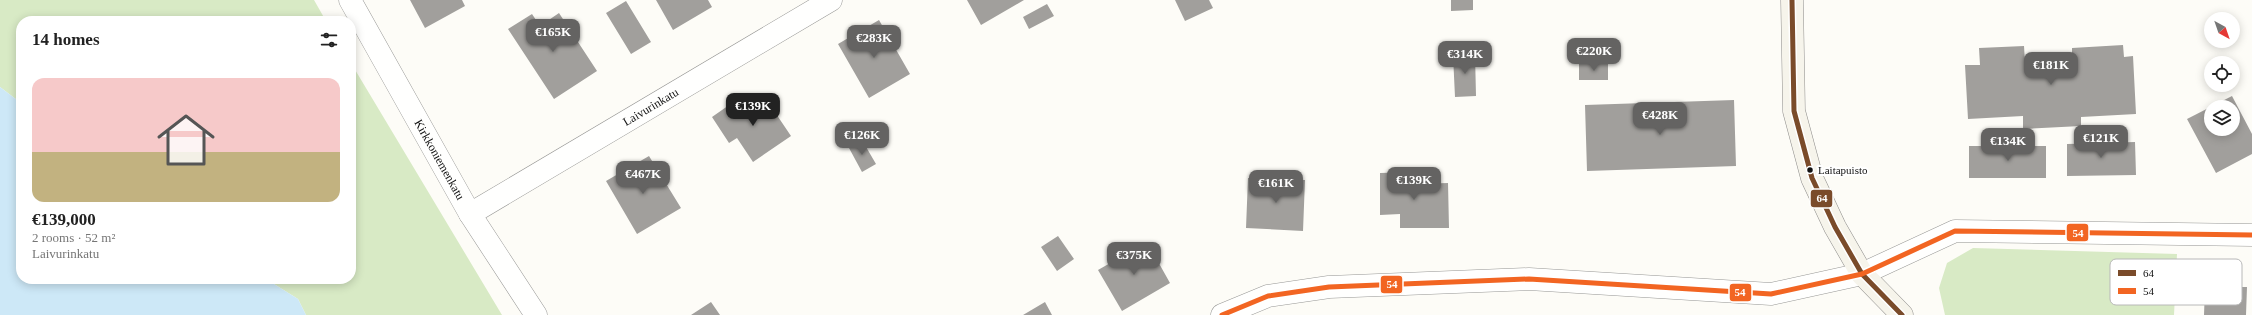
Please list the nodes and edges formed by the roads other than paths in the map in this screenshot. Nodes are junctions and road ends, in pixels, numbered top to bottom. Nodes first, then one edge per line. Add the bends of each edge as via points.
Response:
1 (350, 0) edge
2 (831, 0) edge
3 (1792, 0) edge
4 (470, 214) junction
5 (2252, 235) edge
6 (1862, 274) junction
7 (536, 315) edge
8 (1222, 315) edge
9 (1902, 315) edge

1 - 4 street, Kirkkoniemenkatu
2 - 4 street, Laivurinkatu
3 - 6 street via 1794,111 1812,178 1835,227
4 - 7 street, Kirkkoniemenkatu
5 - 6 street via 1955,231
6 - 8 street via 1770,294 1529,279 1329,287 1268,296
6 - 9 street

